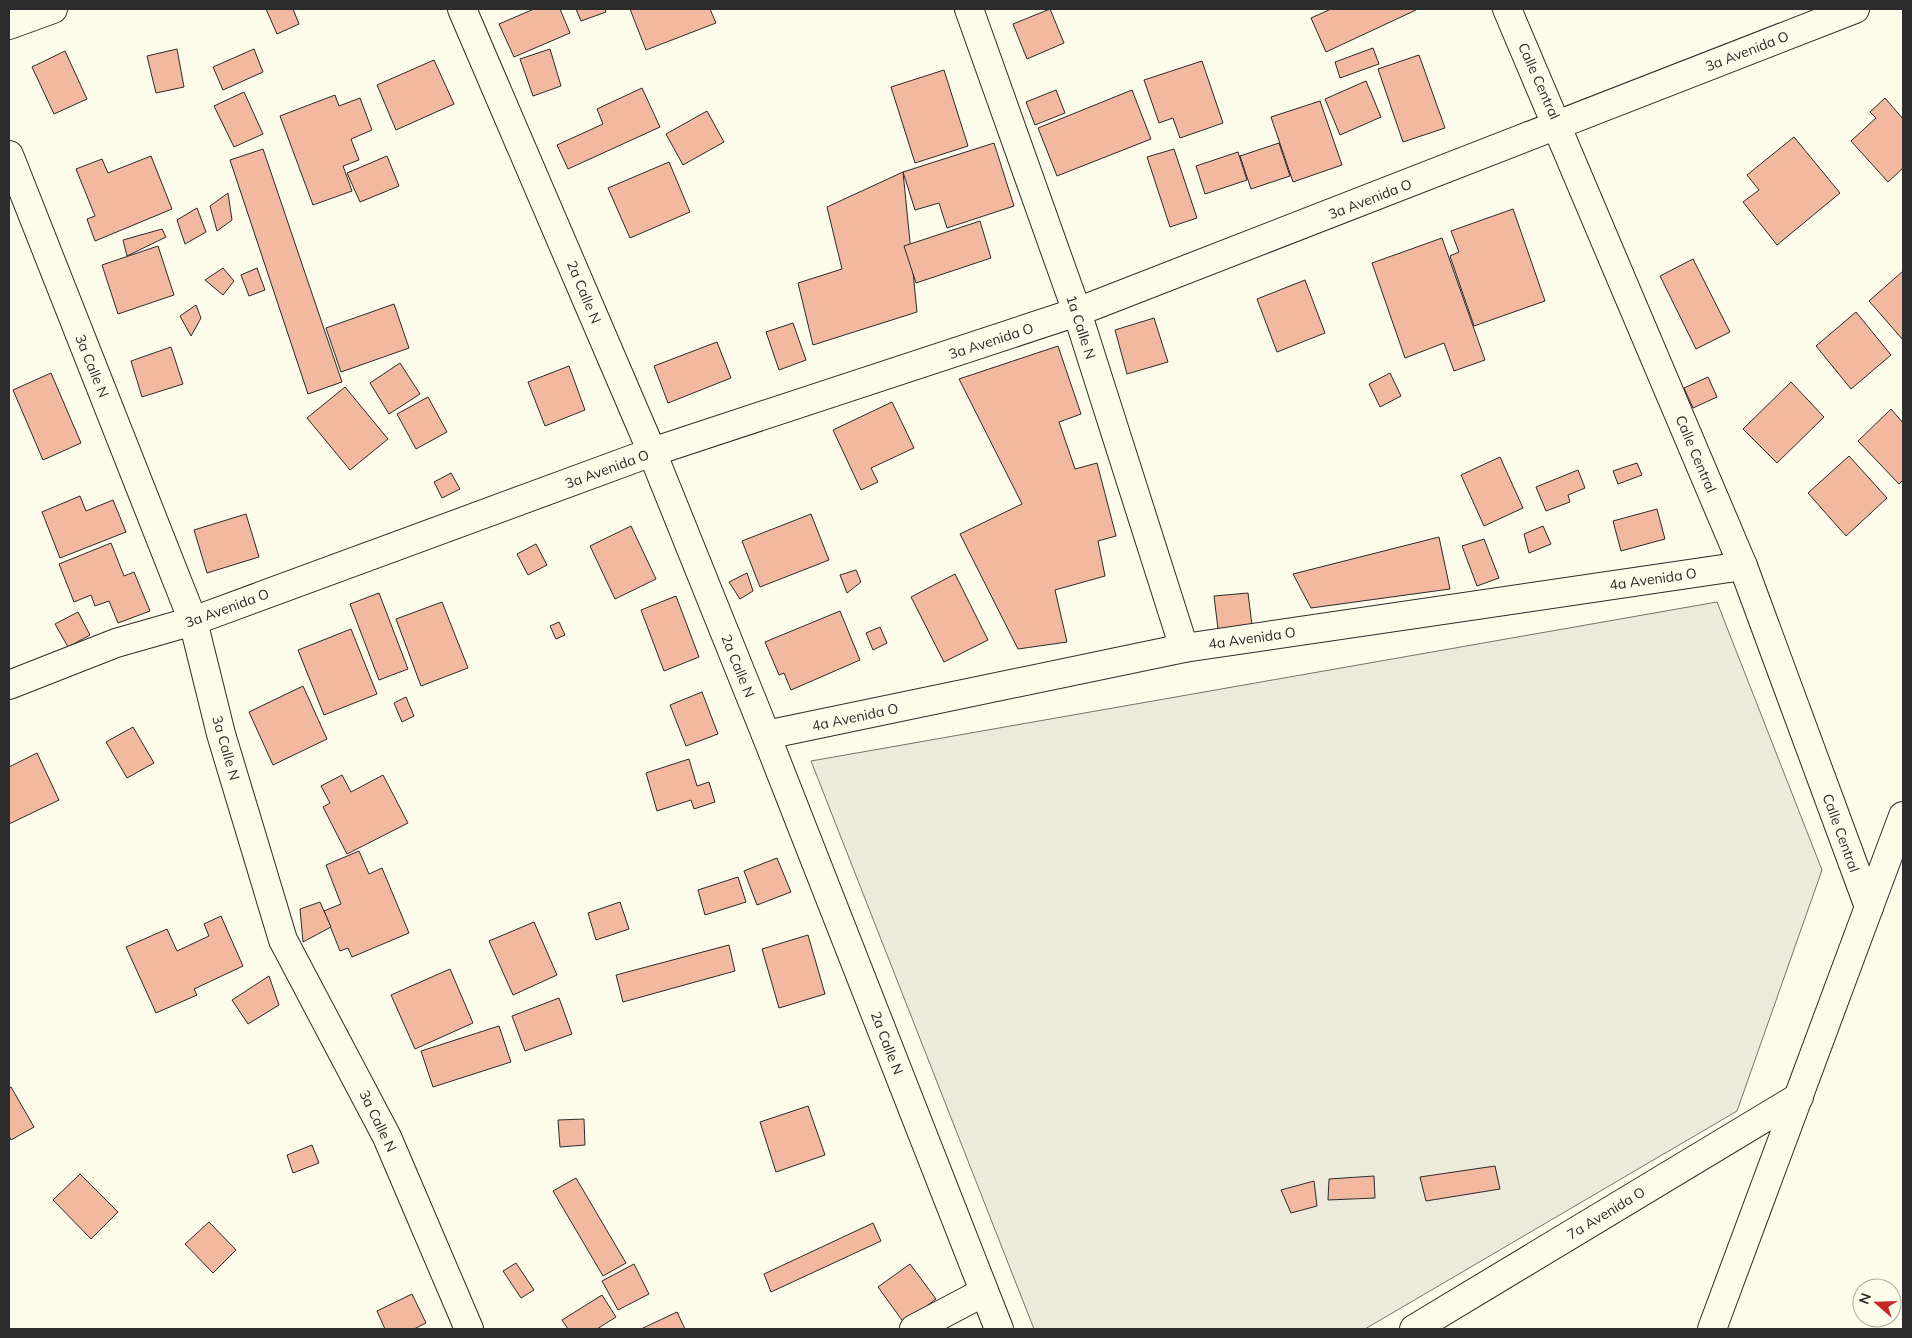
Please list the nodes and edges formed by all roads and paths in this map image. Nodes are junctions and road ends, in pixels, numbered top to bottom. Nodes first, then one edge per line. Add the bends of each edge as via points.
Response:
1 (53, 9) edge
2 (462, 9) edge
3 (969, 9) edge
4 (1507, 9) edge
5 (1855, 9) edge
6 (9, 25) edge
7 (1558, 125) junction
8 (9, 155) edge
9 (1077, 312) junction
10 (652, 452) junction
11 (1743, 566) junction
12 (192, 621) junction
13 (1184, 648) junction
14 (9, 686) edge
15 (766, 735) junction
16 (1903, 816) edge
17 (1869, 907) junction
18 (1799, 1097) junction
19 (984, 1292) junction
20 (469, 1329) edge
21 (914, 1329) edge
22 (999, 1329) edge
23 (1414, 1329) edge
24 (1712, 1329) edge

1 - 6 street
2 - 10 street, 2a Calle N
3 - 9 street, 1a Calle N
4 - 7 street, Calle Central
5 - 7 street, 3a Avenida O
7 - 9 street, 3a Avenida O
7 - 11 street, Calle Central
8 - 12 street, 3a Calle N
9 - 10 street, 3a Avenida O
9 - 13 street, 1a Calle N
10 - 12 street, 3a Avenida O
10 - 15 street, 2a Calle N
11 - 13 street, 4a Avenida O
11 - 17 street, Calle Central
12 - 14 street, 3a Avenida O via 116,643
12 - 20 street, 3a Calle N via 221,734 283,940 387,1137
13 - 15 street, 4a Avenida O
15 - 19 street, 2a Calle N
16 - 17 street
17 - 18 street
18 - 23 street, 7a Avenida O
18 - 24 street
19 - 21 street
19 - 22 street, 2a Calle N

